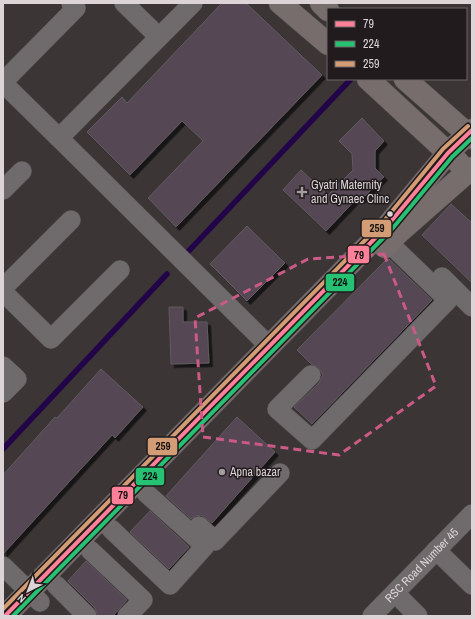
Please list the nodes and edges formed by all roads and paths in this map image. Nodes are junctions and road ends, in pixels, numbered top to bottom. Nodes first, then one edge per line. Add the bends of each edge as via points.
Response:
1 (71, 3) edge
2 (124, 3) edge
3 (193, 3) edge
4 (280, 3) edge
5 (159, 38) junction
6 (327, 43) edge
7 (369, 80) edge
8 (406, 80) edge
9 (3, 82) edge
10 (470, 134) edge
11 (59, 138) junction
12 (448, 153) junction
13 (22, 171) dead end
14 (471, 172) edge
15 (3, 190) edge
16 (71, 220) dead end
17 (391, 234) junction
18 (120, 270) dead end
19 (3, 288) edge
20 (3, 292) edge
21 (472, 307) edge
22 (269, 346) junction
23 (3, 366) edge
24 (311, 375) dead end
25 (3, 393) edge
26 (280, 473) dead end
27 (150, 488) junction
28 (472, 514) edge
29 (110, 529) junction
30 (90, 550) junction
31 (436, 550) junction
32 (3, 566) edge
33 (472, 585) edge
34 (395, 593) junction
35 (40, 597) edge
36 (5, 616) edge
37 (70, 616) edge
38 (87, 616) edge
39 (127, 616) edge
40 (372, 616) edge
41 (418, 616) edge

1 - 9 street via 76,8
2 - 5 street
3 - 5 street
4 - 6 main road
5 - 11 street
7 - 12 main road
8 - 10 main road
9 - 11 street
10 - 12 main road
11 - 22 street
12 - 14 main road
12 - 17 main road
13 - 15 street
14 - 17 main road
16 - 19 street
17 - 21 street
17 - 22 main road
17 - 24 street via 448,300 312,440 277,409
17 - 27 main road
18 - 20 street via 51,339
22 - 35 main road
23 - 25 street via 17,379
26 - 27 street via 215,541
27 - 29 main road
27 - 29 street via 205,546 170,585
28 - 31 street, RSC Road Number 45
29 - 30 main road
30 - 35 main road
30 - 39 street via 143,600
31 - 33 street
31 - 34 street, RSC Road Number 45
32 - 35 street
34 - 40 street, RSC Road Number 45
34 - 41 street
35 - 36 main road
35 - 37 street
35 - 38 street

